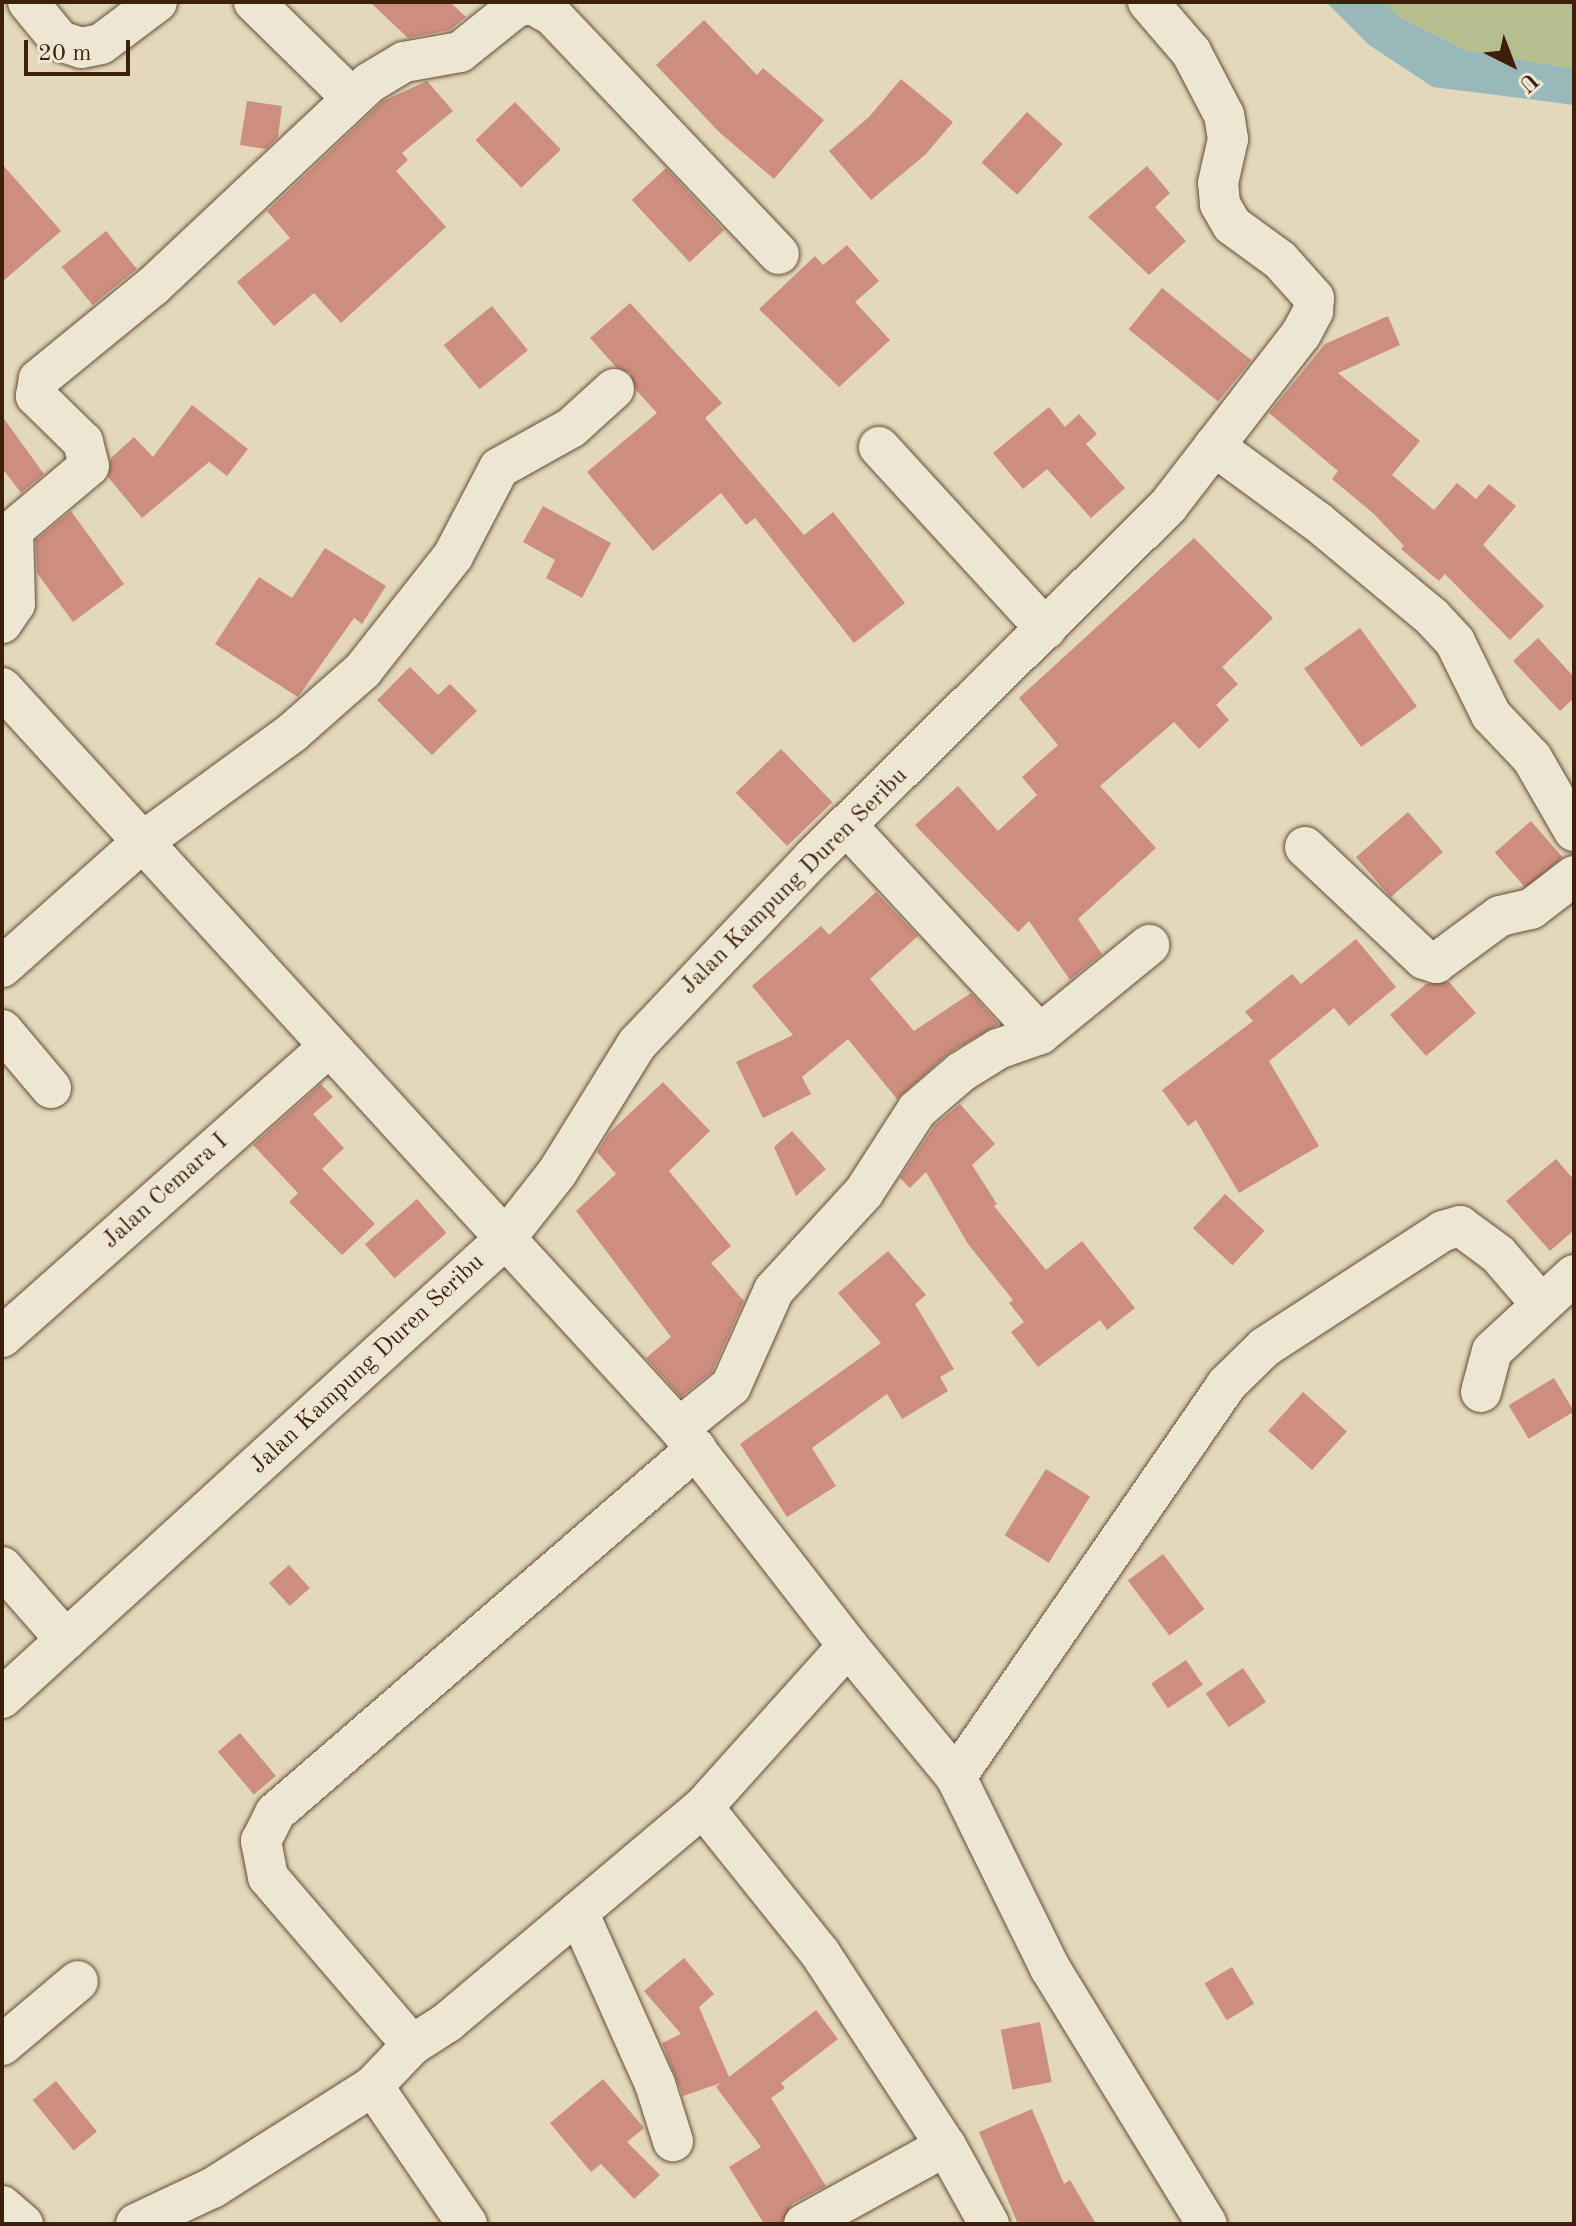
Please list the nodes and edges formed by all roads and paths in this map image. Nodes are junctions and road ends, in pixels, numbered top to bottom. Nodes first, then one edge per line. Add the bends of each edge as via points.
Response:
1 (28, 2) edge
2 (157, 2) edge
3 (254, 2) edge
4 (1148, 2) edge
5 (352, 98) junction
6 (779, 254) dead end
7 (614, 389) dead end
8 (1214, 446) junction
9 (879, 447) dead end
10 (2, 623) edge
11 (1046, 629) junction
12 (2, 688) edge
13 (848, 827) junction
14 (1574, 831) edge
15 (141, 843) junction
16 (1305, 847) dead end
17 (1574, 876) edge
18 (1149, 945) dead end
19 (2, 967) edge
20 (2, 1030) edge
21 (1040, 1034) junction
22 (329, 1047) junction
23 (51, 1088) dead end
24 (505, 1239) junction
25 (1574, 1275) edge
26 (1541, 1304) junction
27 (2, 1337) edge
28 (1481, 1392) dead end
29 (688, 1438) junction
30 (2, 1567) edge
31 (66, 1640) junction
32 (848, 1646) junction
33 (2, 1698) edge
34 (956, 1777) junction
35 (703, 1807) junction
36 (578, 1912) junction
37 (78, 1981) dead end
38 (2, 2045) edge
39 (412, 2045) junction
40 (373, 2086) junction
41 (673, 2141) dead end
42 (946, 2146) junction
43 (2, 2206) edge
44 (23, 2224) edge
45 (136, 2224) edge
46 (467, 2224) edge
47 (804, 2224) edge
48 (989, 2224) edge
49 (1207, 2224) edge

1 - 2 street via 60,41 81,48 101,44
3 - 5 street
4 - 8 street, Jalan Kampung Duren Seribu via 1191,52 1224,115 1228,139 1218,183 1220,204 1232,225 1280,260 1314,298 1301,334
5 - 6 street via 404,62 460,52 500,15 530,3 553,16
5 - 10 street via 169,271 39,379 36,396 83,442 89,466 13,530 15,604
7 - 15 street via 571,428 499,468 453,556 363,670 293,732
8 - 11 street, Jalan Kampung Duren Seribu via 1168,506
8 - 14 street via 1318,522 1448,634 1478,679 1491,715 1532,758
9 - 11 street
11 - 13 street, Jalan Kampung Duren Seribu
12 - 15 street
13 - 21 street
13 - 24 street, Jalan Kampung Duren Seribu via 637,1044 557,1173
15 - 19 street
15 - 22 street
16 - 17 street via 1424,959 1436,963 1500,916 1531,909
18 - 21 street
20 - 23 street
21 - 29 street via 998,1049 917,1110 864,1192 774,1290 731,1386
22 - 24 street
22 - 27 street, Jalan Cemara I
24 - 29 street
24 - 31 street, Jalan Kampung Duren Seribu
25 - 26 street
26 - 28 street via 1492,1351
26 - 34 street via 1498,1254 1460,1226 1443,1231 1265,1347 1226,1385
29 - 32 street
29 - 39 street via 275,1813 261,1841 268,1877
30 - 31 street
31 - 33 street, Jalan Kampung Duren Seribu
32 - 34 street
32 - 35 street
34 - 49 street via 1050,1968
35 - 36 street
35 - 42 street via 820,1953
36 - 39 street via 448,2022
36 - 41 street via 655,2084
37 - 38 street
39 - 40 street
40 - 45 street via 235,2175
40 - 46 street
42 - 47 street
42 - 48 street
43 - 44 street

